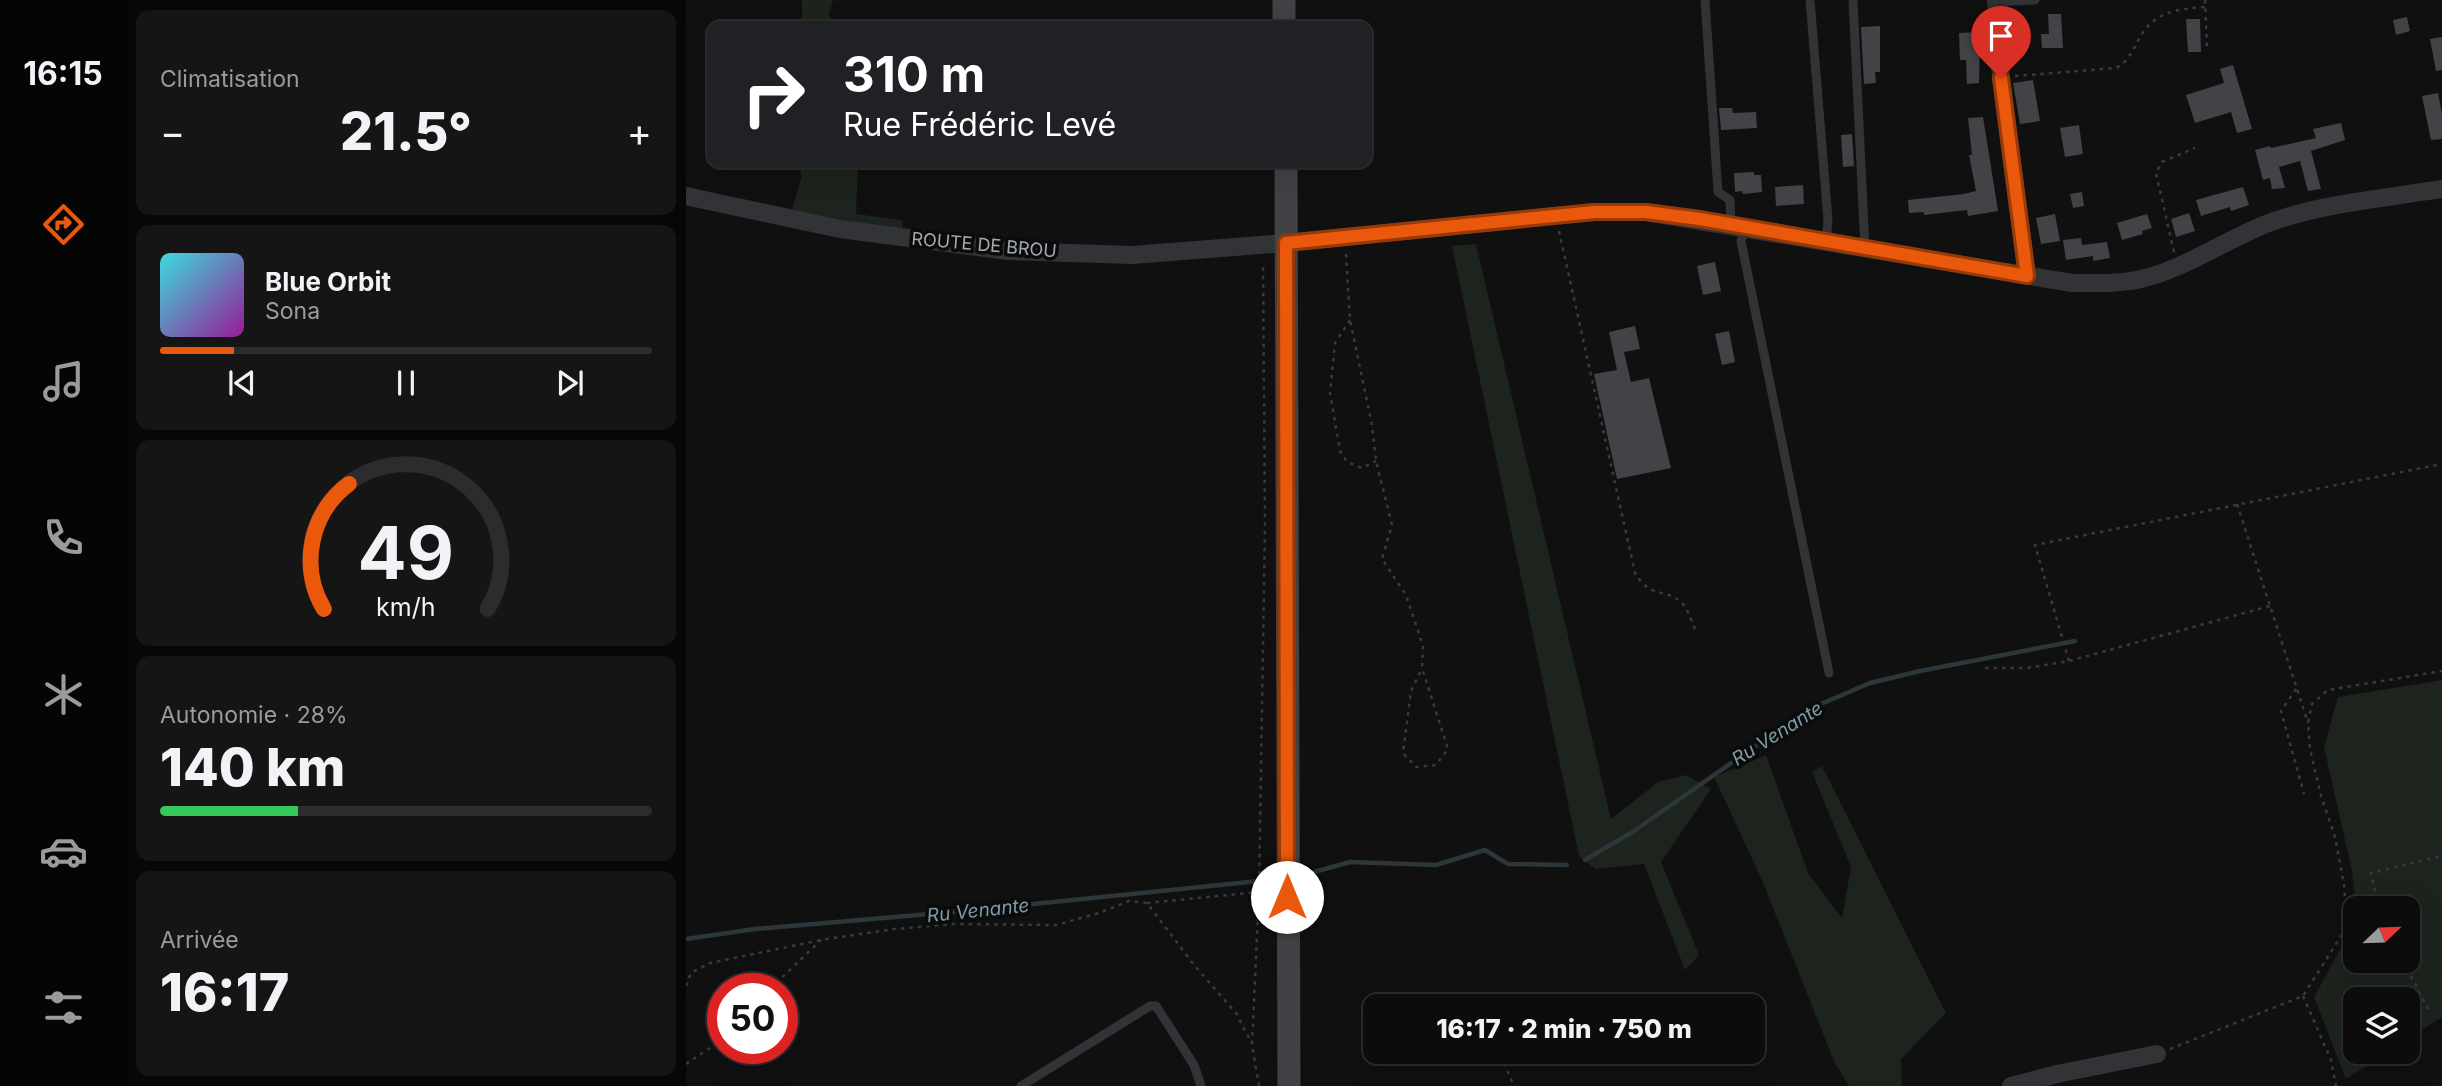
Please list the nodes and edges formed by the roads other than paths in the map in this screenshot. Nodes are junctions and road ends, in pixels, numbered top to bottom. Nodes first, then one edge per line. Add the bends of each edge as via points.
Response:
1 (1284, 0) edge
2 (1705, 0) edge
3 (1810, 0) edge
4 (1853, 0) edge
5 (2035, 0) edge
6 (1996, 1) edge
7 (1284, 21) edge
8 (1286, 168) edge
9 (2442, 189) edge
10 (686, 195) edge
11 (1738, 226) junction
12 (1826, 242) junction
13 (1286, 243) junction
14 (1865, 249) junction
15 (2027, 276) junction
16 (1829, 673) dead end
17 (2157, 1054) road end
18 (1021, 1086) edge
19 (1201, 1086) edge
20 (1289, 1086) edge
21 (2011, 1086) edge

1 - 7 main road
2 - 11 lane via 1718,192 1730,200
3 - 12 lane
4 - 14 lane
5 - 6 lane
6 - 15 street via 2001,78
8 - 13 main road
9 - 15 street, ROUTE DE BROU via 2272,222 2141,279 2072,283
10 - 13 street, ROUTE DE BROU via 840,229 1008,251 1132,254
11 - 12 street, ROUTE DE BROU
11 - 13 street, ROUTE DE BROU via 1646,212 1594,212
11 - 16 lane
12 - 14 street, ROUTE DE BROU
13 - 20 main road
14 - 15 street, ROUTE DE BROU
17 - 21 street
18 - 19 lane via 1156,1006 1194,1065

